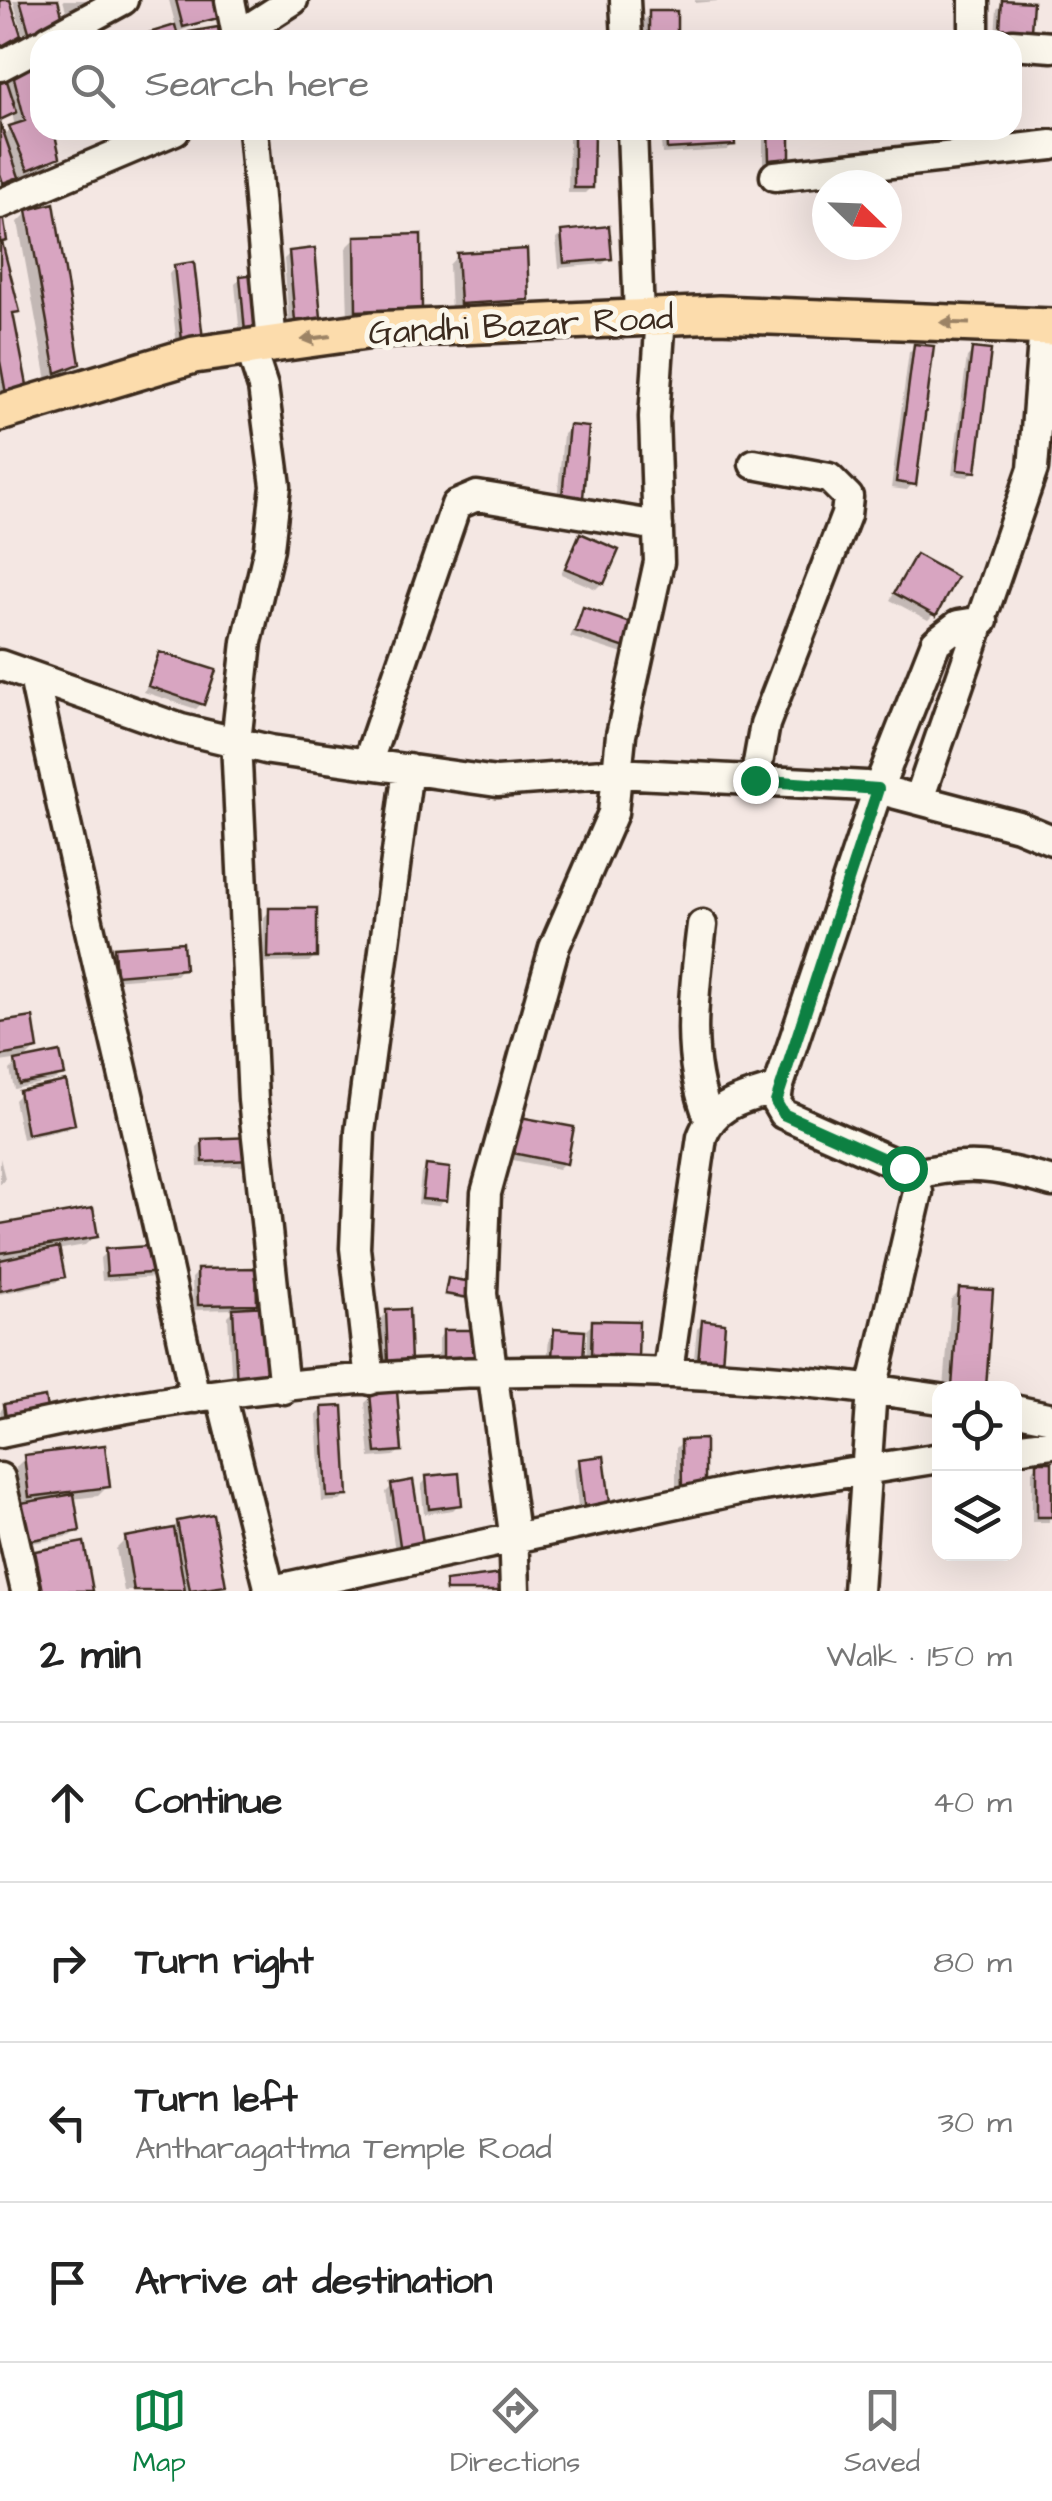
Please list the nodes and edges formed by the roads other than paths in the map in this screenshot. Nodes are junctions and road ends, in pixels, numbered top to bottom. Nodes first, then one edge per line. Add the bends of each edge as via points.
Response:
1 (123, 0) edge
2 (230, 0) edge
3 (293, 0) edge
4 (625, 0) edge
5 (974, 0) edge
6 (68, 30) edge
7 (236, 30) edge
8 (249, 30) edge
9 (626, 30) edge
10 (974, 30) edge
11 (1022, 45) edge
12 (1052, 47) edge
13 (30, 50) edge
14 (0, 66) edge
15 (151, 140) edge
16 (253, 140) edge
17 (633, 140) edge
18 (990, 140) edge
19 (1052, 145) edge
20 (775, 176) dead end
21 (0, 204) edge
22 (650, 317) junction
23 (1048, 326) edge
24 (261, 346) junction
25 (0, 413) edge
26 (754, 464) dead end
27 (1042, 471) edge
28 (658, 526) junction
29 (983, 621) junction
30 (0, 666) edge
31 (34, 678) junction
32 (236, 742) junction
33 (367, 764) junction
34 (408, 769) junction
35 (617, 773) junction
36 (755, 780) junction
37 (878, 789) junction
38 (918, 799) junction
39 (1052, 840) edge
40 (702, 926) dead end
41 (778, 1088) junction
42 (709, 1118) junction
43 (913, 1175) junction
44 (1052, 1182) edge
45 (668, 1372) junction
46 (494, 1373) junction
47 (370, 1380) junction
48 (284, 1389) junction
49 (872, 1389) junction
50 (208, 1396) junction
51 (932, 1398) edge
52 (1022, 1412) edge
53 (1052, 1418) edge
54 (0, 1433) edge
55 (1052, 1444) edge
56 (1022, 1447) edge
57 (932, 1459) edge
58 (866, 1469) junction
59 (0, 1478) edge
60 (513, 1538) junction
61 (26, 1591) edge
62 (269, 1591) edge
63 (515, 1591) edge
64 (858, 1591) edge

1 - 6 street
2 - 7 street
3 - 8 street
4 - 9 street
5 - 10 street
11 - 12 street
13 - 14 street
15 - 21 street
16 - 24 street
17 - 22 street
18 - 19 street
18 - 20 street
23 -> 22 main road, Gandhi Bazar Road
22 -> 24 main road, Gandhi Bazar Road via 373,330
22 - 28 street
23 - 27 street
24 - 25 main road, Gandhi Bazar Road via 194,354
24 - 32 street via 276,486
26 - 36 street via 829,478 848,497 764,724
27 - 29 street
28 - 33 street via 477,496 456,504
28 - 35 street via 659,562
29 - 37 street via 958,626 936,642
29 - 38 street
30 - 31 street
31 - 32 street
31 - 50 street via 83,916
32 - 33 street
32 - 48 street via 253,1100
33 - 34 street
34 - 35 street via 498,782
34 - 47 street via 360,1132 355,1248
35 - 36 street
35 - 46 street via 613,813 554,948 486,1193 482,1294
36 - 37 street
37 - 38 street
37 - 41 street
38 - 39 street
40 - 42 street via 692,1055
41 - 42 street via 723,1106
41 - 43 street via 783,1114
42 - 45 street
43 - 44 street via 996,1166
43 - 49 street via 918,1192
45 - 46 street
45 - 49 street
46 - 47 street
46 - 60 street
47 - 48 street
48 - 50 street
49 - 51 street
49 - 58 street
50 - 54 street via 129,1404
50 - 62 street
52 - 53 street
55 - 56 street
57 - 58 street
58 - 60 street
58 - 64 street
59 - 61 street
60 - 62 street
60 - 63 street

